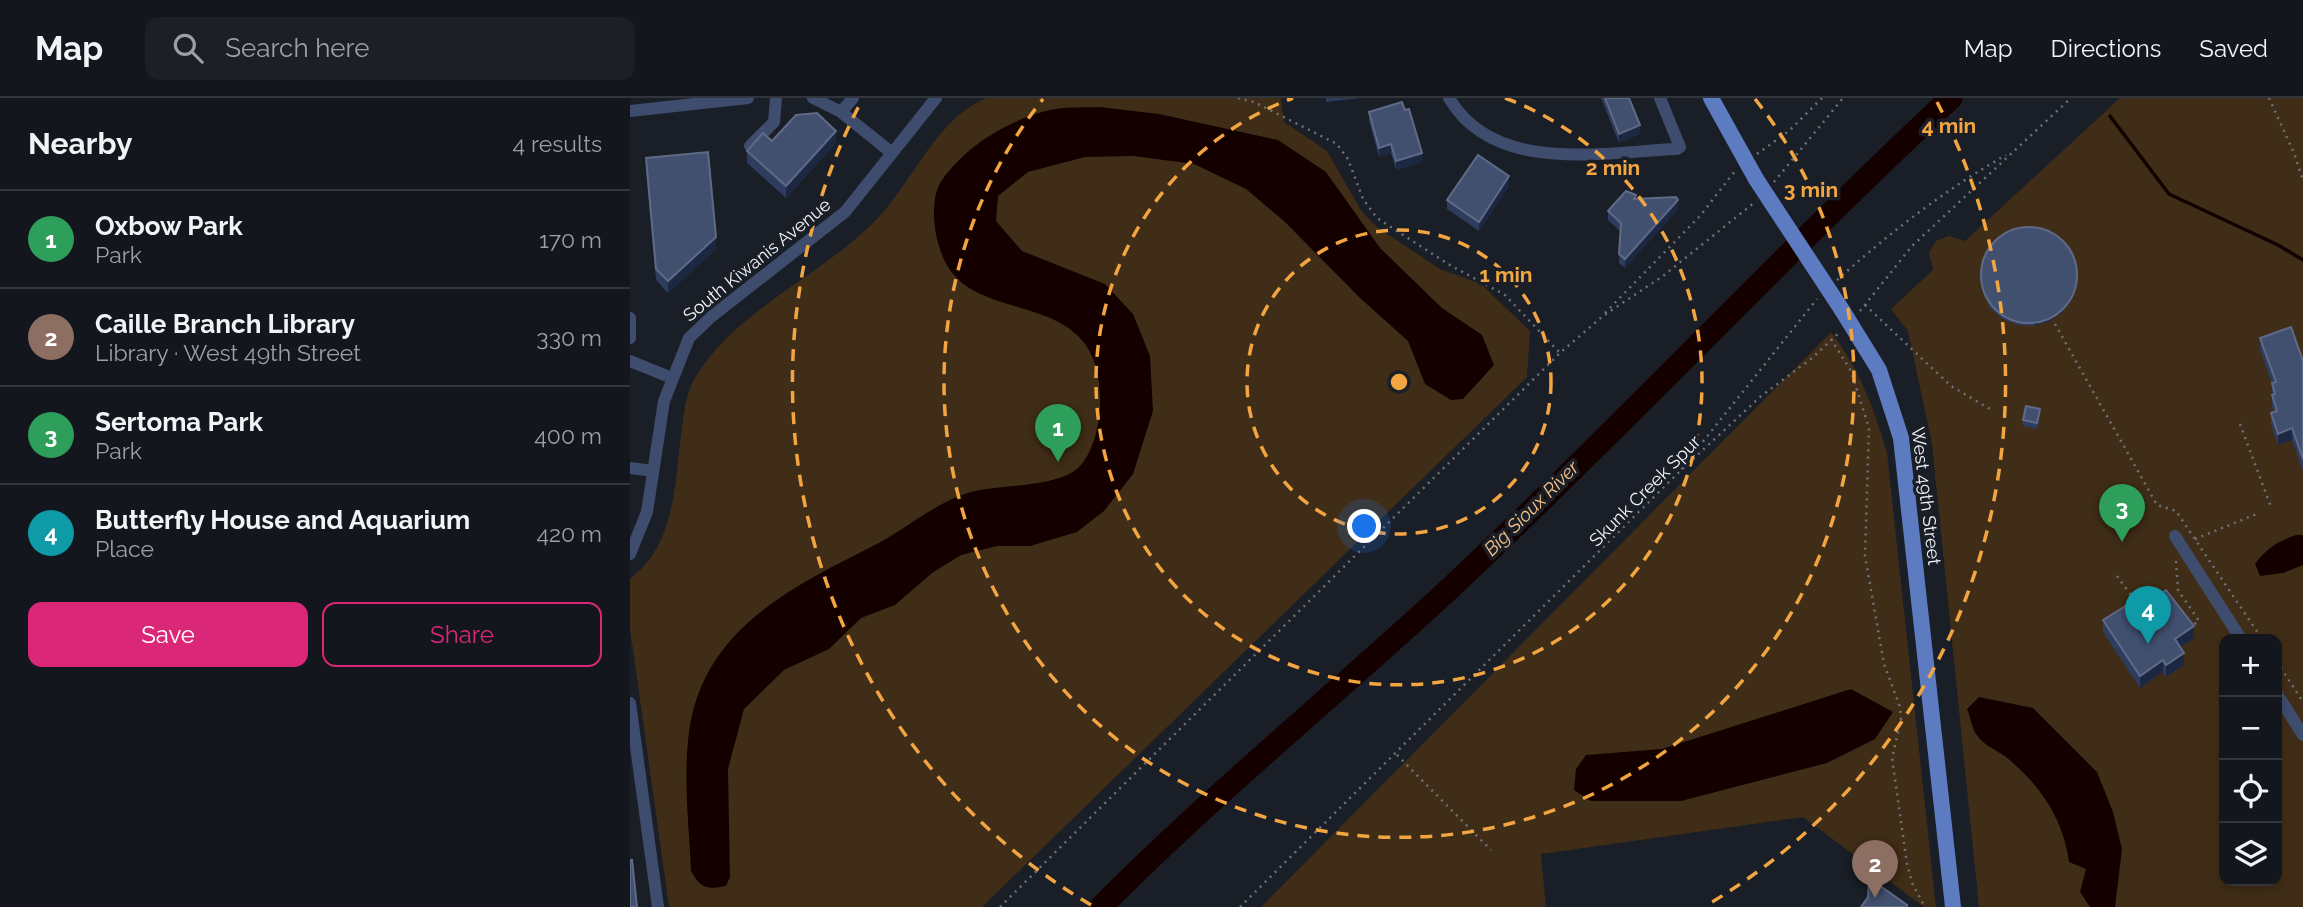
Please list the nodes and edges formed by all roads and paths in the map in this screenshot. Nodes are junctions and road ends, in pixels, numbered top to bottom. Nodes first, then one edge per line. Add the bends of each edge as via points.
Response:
1 (748, 98) edge
2 (776, 98) edge
3 (813, 98) edge
4 (853, 98) edge
5 (936, 98) edge
6 (1238, 98) edge
7 (1449, 98) edge
8 (1660, 98) edge
9 (1711, 98) edge
10 (1822, 98) edge
11 (1843, 98) edge
12 (2071, 98) edge
13 (2269, 98) edge
14 (692, 101) edge
15 (634, 106) edge
16 (841, 112) junction
17 (750, 146) edge
18 (892, 153) junction
19 (1745, 161) junction
20 (2303, 180) edge
21 (1761, 185) junction
22 (1757, 200) dead end
23 (1864, 305) junction
24 (1603, 316) junction
25 (1846, 316) junction
26 (630, 318) edge
27 (2056, 324) dead end
28 (631, 338) edge
29 (1831, 339) junction
30 (630, 353) edge
31 (1560, 353) junction
32 (630, 361) edge
33 (672, 378) junction
34 (1990, 409) dead end
35 (2240, 424) dead end
36 (630, 468) edge
37 (653, 471) junction
38 (2271, 507) dead end
39 (2259, 513) dead end
40 (2195, 539) junction
41 (2178, 540) joint
42 (630, 554) edge
43 (2117, 576) dead end
44 (2138, 606) edge
45 (2188, 628) edge
46 (2238, 634) edge
47 (2259, 634) edge
48 (2282, 670) edge
49 (2279, 697) edge
50 (2303, 702) edge
51 (630, 703) edge
52 (2303, 735) edge
53 (1396, 754) junction
54 (1491, 849) dead end
55 (658, 907) edge
56 (1000, 907) edge
57 (1240, 907) edge
58 (1925, 907) edge
59 (1953, 907) edge

1 - 14 street
2 - 17 street via 774,122
3 - 16 street
4 - 16 street
5 - 18 street, South Kiwanis Avenue
6 - 31 path via 1337,144 1348,159 1363,200 1377,218 1505,295
7 - 8 street via 1465,119 1512,148 1547,154 1676,149 1680,147
9 - 19 main road, West 49th Street
10 - 19 path via 1777,142
11 - 21 path
12 - 23 path, Skunk Creek Spur via 1912,246
13 - 20 path
14 - 15 street
16 - 18 street
18 - 33 street, South Kiwanis Avenue via 845,212 689,338
19 - 21 main road, West 49th Street
19 - 24 path via 1700,216
21 - 25 main road, West 49th Street, bridge
22 - 24 path via 1662,276
23 - 25 path, Skunk Creek Spur
23 - 34 path via 1951,386
24 - 31 path
25 - 29 path, Skunk Creek Spur
25 - 59 main road, West 49th Street via 1879,370 1901,438
26 - 28 street
27 - 40 path via 2157,505 2176,511
28 - 30 street
29 - 53 path, Skunk Creek Spur via 1677,474
29 - 58 path via 1851,371 1869,428 1865,556 1884,664 1900,708 1892,758 1907,864
31 - 56 path
32 - 33 street
33 - 37 street, South Kiwanis Avenue
35 - 38 path
36 - 37 street
37 - 42 street, South Kiwanis Avenue via 647,512
39 - 40 path
40 - 47 path
41 - 45 path via 2178,590 2199,621
41 - 46 street
43 - 44 path
48 - 50 path
49 - 52 street
51 - 55 street
53 - 54 path
53 - 57 path, Skunk Creek Spur

